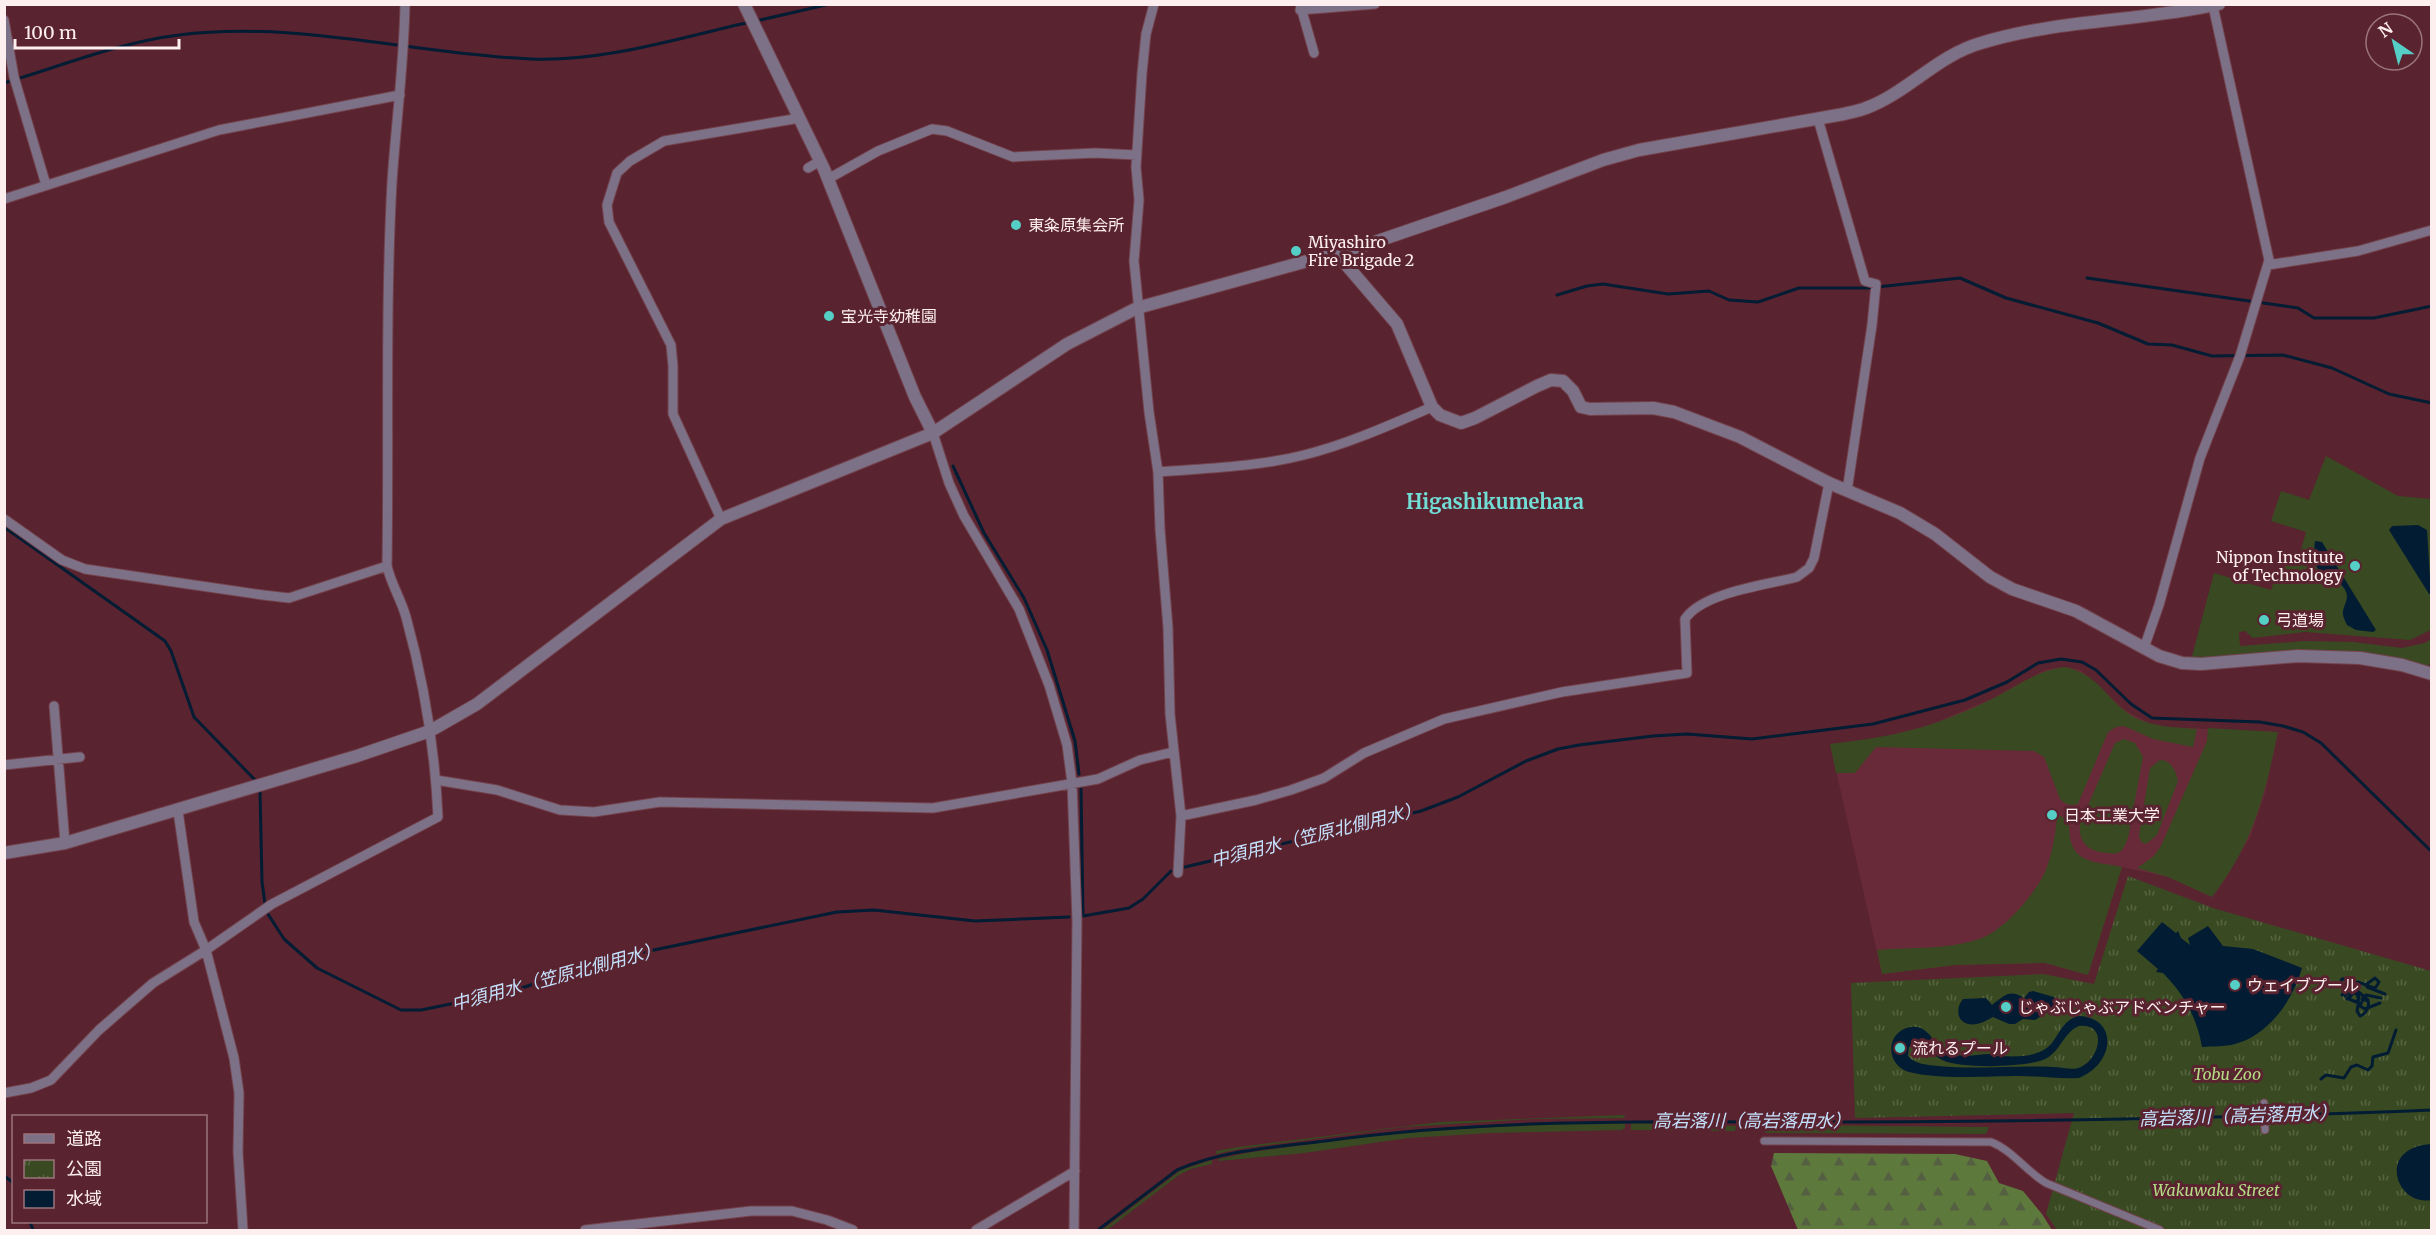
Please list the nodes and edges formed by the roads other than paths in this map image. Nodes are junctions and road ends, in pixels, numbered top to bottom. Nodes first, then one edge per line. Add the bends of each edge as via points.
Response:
1 (405, 4) edge
2 (744, 4) edge
3 (1154, 4) edge
4 (1375, 4) edge
5 (2216, 5) edge
6 (1300, 7) edge
7 (4, 20) edge
8 (1314, 53) dead end
9 (400, 95) junction
10 (800, 118) junction
11 (1818, 119) junction
12 (1137, 155) junction
13 (820, 161) junction
14 (808, 168) dead end
15 (828, 178) junction
16 (46, 185) junction
17 (4, 199) edge
18 (2432, 230) edge
19 (1337, 254) junction
20 (2268, 265) junction
21 (1137, 308) junction
22 (1432, 407) junction
23 (933, 433) junction
24 (1158, 472) junction
25 (1829, 483) junction
26 (1847, 491) junction
27 (4, 519) edge
28 (721, 519) junction
29 (387, 566) junction
30 (2144, 648) junction
31 (2432, 674) edge
32 (54, 706) dead end
33 (430, 731) junction
34 (1173, 752) junction
35 (80, 758) dead end
36 (58, 760) junction
37 (4, 765) edge
38 (436, 780) junction
39 (1072, 783) junction
40 (177, 811) junction
41 (1181, 816) junction
42 (65, 843) junction
43 (4, 853) edge
44 (1178, 873) dead end
45 (206, 950) junction
46 (4, 1093) edge
47 (2264, 1103) dead end
48 (2265, 1130) dead end
49 (1764, 1142) dead end
50 (1075, 1171) junction
51 (243, 1230) edge
52 (585, 1230) edge
53 (852, 1230) edge
54 (976, 1230) edge
55 (1074, 1230) edge
56 (2160, 1230) edge

1 - 9 street
2 - 10 street
3 - 12 street via 1146,34
4 - 6 street
5 - 11 street via 2021,32 1978,43 1934,65 1867,108
5 - 20 street
6 - 8 street
7 - 16 street via 14,77
9 - 16 street via 219,130
9 - 29 street via 389,286
10 - 13 street
10 - 28 street via 664,141 617,173 607,205 609,222 671,345 673,414
11 - 19 street via 1639,150 1603,160
11 - 26 street via 1865,281 1875,284
12 - 15 street via 1013,157 947,130 932,129 878,151
12 - 21 street
13 - 14 street
13 - 15 street
15 - 23 street
16 - 17 street
18 - 20 street via 2358,251
19 - 21 street
19 - 22 street via 1397,324
20 - 30 street via 2240,356 2200,458
21 - 23 street via 1066,344
21 - 24 street
22 - 24 street via 1303,456 1240,466
22 - 25 street via 1440,415 1461,423 1551,380 1563,381 1581,407 1674,412 1740,438
23 - 28 street
23 - 39 street via 964,516 1019,609 1067,745
24 - 34 street
25 - 26 street
25 - 41 street via 1814,558 1805,572 1724,596 1689,613 1685,619 1687,673 1562,692 1444,719 1364,753 1324,778 1256,800
26 - 30 street via 1899,513 1935,534 2012,590 2076,611
27 - 29 street via 62,560 85,569 263,595 289,598
28 - 33 street via 477,704
29 - 33 street via 405,614
30 - 31 street via 2182,663 2298,656 2361,658
32 - 36 street
33 - 38 street
33 - 40 street
34 - 39 street via 1128,764 1107,776
34 - 41 street
35 - 36 street
36 - 37 street
36 - 42 street
38 - 39 street via 497,790 560,810 594,812 660,802 933,808
38 - 45 street via 438,817 282,898
39 - 50 street via 1077,921
40 - 42 street
40 - 45 street via 194,922
41 - 44 street
42 - 43 street
45 - 46 street via 175,967 126,1004 51,1080
45 - 51 street via 239,1093
47 - 48 street
49 - 56 street via 1991,1142 2046,1183
50 - 54 street
50 - 55 street
52 - 53 street via 751,1211 792,1211

